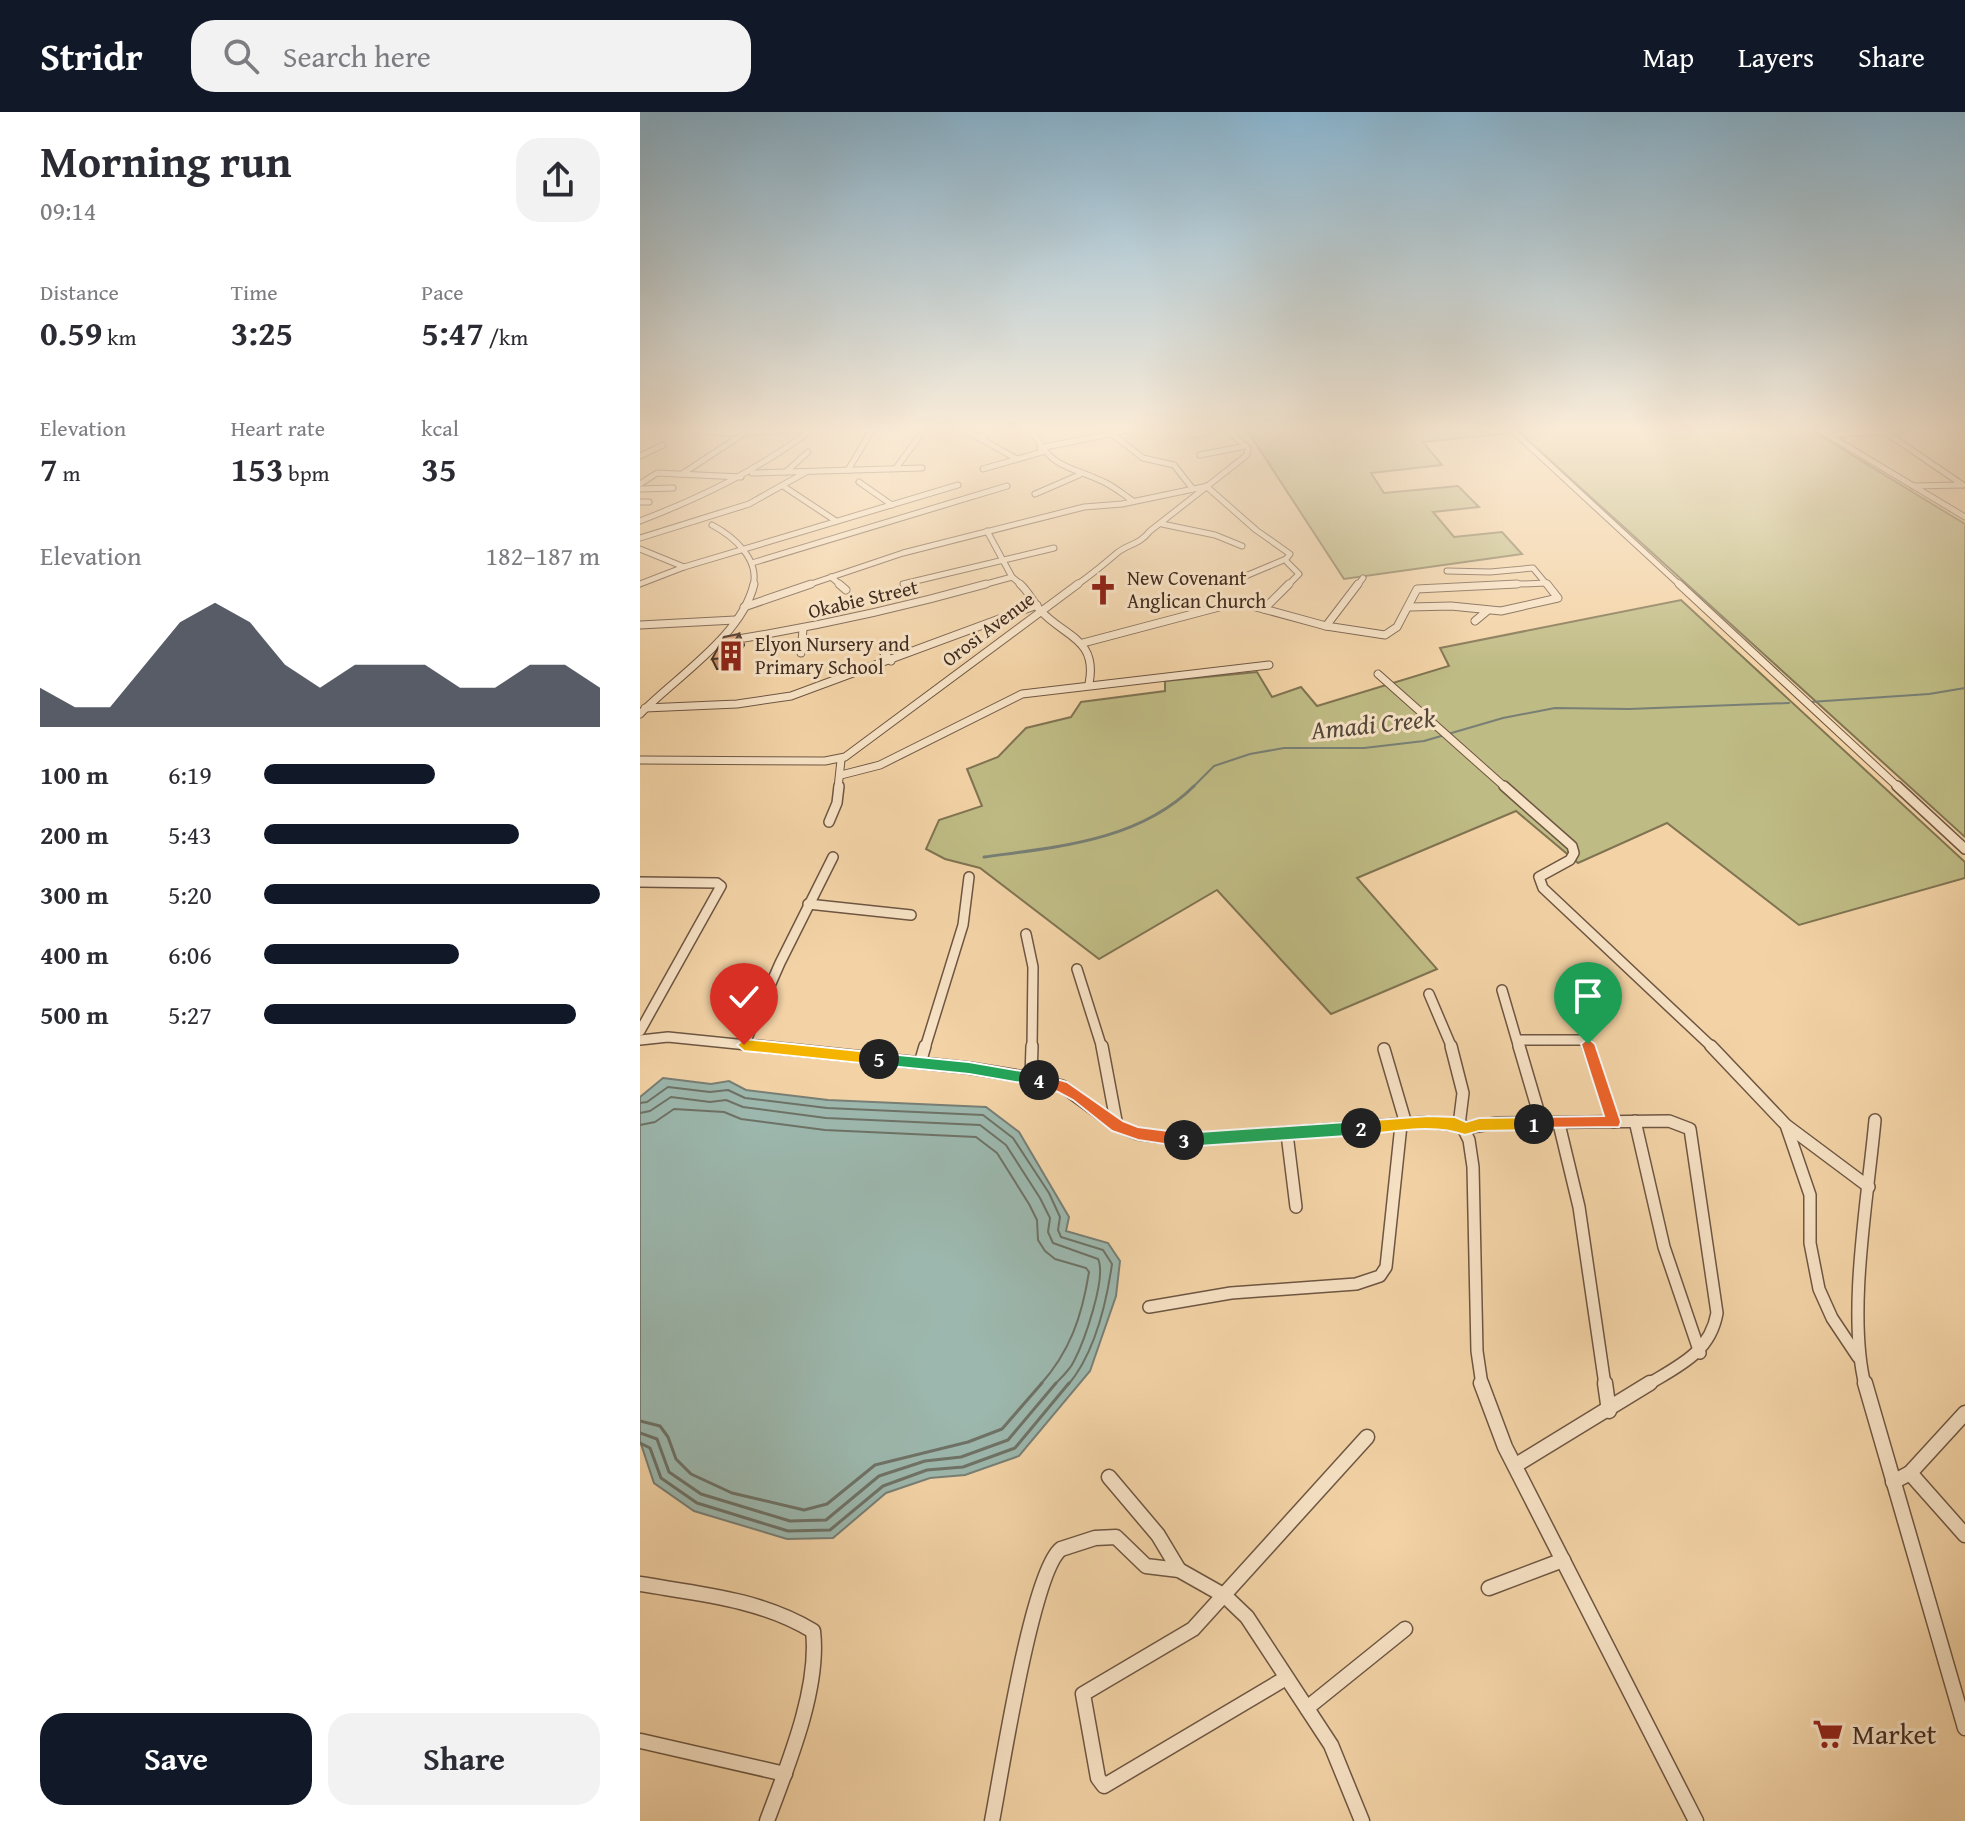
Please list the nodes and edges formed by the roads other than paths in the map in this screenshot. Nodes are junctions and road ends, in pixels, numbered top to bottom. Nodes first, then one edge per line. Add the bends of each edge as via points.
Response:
1 (670, 510) edge
2 (731, 510) edge
3 (819, 510) edge
4 (875, 510) edge
5 (930, 510) edge
6 (1078, 510) edge
7 (1178, 510) edge
8 (1233, 510) edge
9 (1597, 510) edge
10 (640, 521) edge
11 (836, 521) junction
12 (1162, 524) junction
13 (712, 525) dead end
14 (987, 531) junction
15 (640, 538) edge
16 (1242, 546) dead end
17 (1054, 548) dead end
18 (640, 549) edge
19 (741, 550) junction
20 (1002, 561) junction
21 (1287, 562) dead end
22 (752, 563) junction
23 (684, 567) junction
24 (1447, 571) dead end
25 (1490, 572) junction
26 (831, 577) junction
27 (1012, 577) junction
28 (1363, 578) dead end
29 (1236, 580) dead end
30 (1547, 583) junction
31 (640, 584) edge
32 (903, 584) dead end
33 (1490, 588) junction
34 (846, 590) dead end
35 (744, 607) junction
36 (1039, 607) junction
37 (1410, 607) junction
38 (1264, 609) junction
39 (1487, 611) junction
40 (735, 620) junction
41 (1475, 621) dead end
42 (640, 625) edge
43 (1326, 626) junction
44 (803, 629) junction
45 (719, 642) junction
46 (1083, 643) junction
47 (881, 649) dead end
48 (801, 653) dead end
49 (891, 661) junction
50 (1269, 665) dead end
51 (1378, 674) dead end
52 (1089, 684) junction
53 (642, 711) edge
54 (640, 760) edge
55 (841, 760) junction
56 (841, 775) junction
57 (829, 822) dead end
58 (1965, 849) edge
59 (833, 857) dead end
60 (969, 877) dead end
61 (640, 882) edge
62 (808, 904) junction
63 (911, 915) dead end
64 (1026, 934) dead end
65 (1077, 969) dead end
66 (1502, 990) dead end
67 (1429, 994) dead end
68 (640, 1031) edge
69 (640, 1040) edge
70 (1518, 1040) junction
71 (744, 1045) junction
72 (1384, 1049) dead end
73 (920, 1063) junction
74 (1031, 1078) junction
75 (1875, 1120) dead end
76 (1635, 1121) junction
77 (1614, 1122) junction
78 (1403, 1124) junction
79 (1542, 1124) junction
80 (1559, 1124) junction
81 (1786, 1125) junction
82 (1117, 1126) junction
83 (1462, 1127) junction
84 (1287, 1134) junction
85 (1869, 1187) junction
86 (1296, 1207) dead end
87 (1149, 1307) dead end
88 (1700, 1353) junction
89 (1858, 1357) junction
90 (1609, 1411) junction
91 (1965, 1413) edge
92 (1367, 1437) dead end
93 (1516, 1465) junction
94 (1910, 1473) junction
95 (1109, 1477) dead end
96 (1893, 1482) junction
97 (1965, 1535) edge
98 (1563, 1560) junction
99 (1179, 1570) junction
100 (640, 1584) edge
101 (1489, 1588) dead end
102 (1225, 1596) junction
103 (1405, 1629) dead end
104 (1286, 1678) junction
105 (1307, 1708) junction
106 (1964, 1725) edge
107 (641, 1741) edge
108 (785, 1774) junction
109 (767, 1821) edge
110 (992, 1821) edge
111 (1362, 1821) edge
112 (1696, 1821) edge

1 - 10 street
2 - 15 street
3 - 11 street
4 - 11 street
5 - 22 street
6 - 14 street
7 - 12 street, Orosi Avenue
8 - 29 street via 1290,554
9 - 58 street
11 - 19 street
12 - 16 street
12 - 36 street, Orosi Avenue
13 - 19 street via 734,537
14 - 20 street
14 - 26 street
17 - 20 street
18 - 23 street
19 - 22 street
19 - 23 street
20 - 27 street
20 - 32 street
21 - 38 street via 1299,574
22 - 35 street via 755,580
23 - 31 street
24 - 25 street
25 - 30 street via 1533,568
25 - 33 street
26 - 34 street
26 - 35 street
27 - 36 street
27 - 44 street, Okabie Street
28 - 43 street
30 - 33 street
30 - 39 street via 1558,598
33 - 37 street via 1417,589
35 - 40 street
36 - 46 street
36 - 49 street via 984,622
36 - 55 street, Orosi Avenue
37 - 39 street
37 - 43 street via 1385,635
38 - 43 street
38 - 46 street via 1225,604
39 - 41 street
40 - 42 street
40 - 45 street
44 - 45 street, Okabie Street
44 - 48 street
45 - 53 street
46 - 52 street via 1092,669
47 - 49 street
49 - 53 street via 780,699
50 - 52 street
51 - 81 street via 1572,846 1570,860 1539,877 1543,888 1683,1017
52 - 56 street via 1011,698 880,765
54 - 55 street
55 - 56 street
56 - 57 street
59 - 62 street
60 - 73 street via 963,925
61 - 68 street via 721,886
62 - 63 street
62 - 71 street
64 - 74 street via 1033,967
65 - 82 street via 1103,1050
66 - 70 street
67 - 83 street via 1453,1053 1464,1099
69 - 71 street via 668,1037
70 - 77 street via 1586,1040
70 - 79 street
71 - 73 street
72 - 78 street
73 - 74 street
74 - 82 street via 1062,1086
75 - 85 street
76 - 77 street
76 - 88 street via 1664,1247
76 - 88 street via 1677,1122 1690,1129 1719,1313
77 - 80 street
78 - 83 street
78 - 84 street
78 - 87 street via 1386,1267 1380,1276 1356,1284 1231,1293
79 - 80 street
79 - 83 street
80 - 90 street via 1579,1207
81 - 85 street
81 - 89 street via 1812,1205 1810,1244 1821,1292 1834,1324
82 - 84 street via 1184,1140
83 - 93 street via 1470,1138 1473,1169 1479,1372
84 - 86 street
85 - 89 street
88 - 90 street
89 - 96 street
90 - 93 street
91 - 94 street
92 - 102 street
93 - 98 street
94 - 96 street
94 - 97 street
95 - 99 street via 1158,1535
96 - 106 street
98 - 101 street
98 - 112 street
99 - 102 street
99 - 110 street via 1146,1566 1115,1537 1056,1553 1043,1585
100 - 108 street via 735,1599 813,1631 816,1650
102 - 104 street via 1247,1617
102 - 104 street via 1193,1629 1083,1694 1098,1778 1104,1786
103 - 105 street
104 - 105 street
105 - 111 street via 1331,1745
107 - 108 street
108 - 109 street

